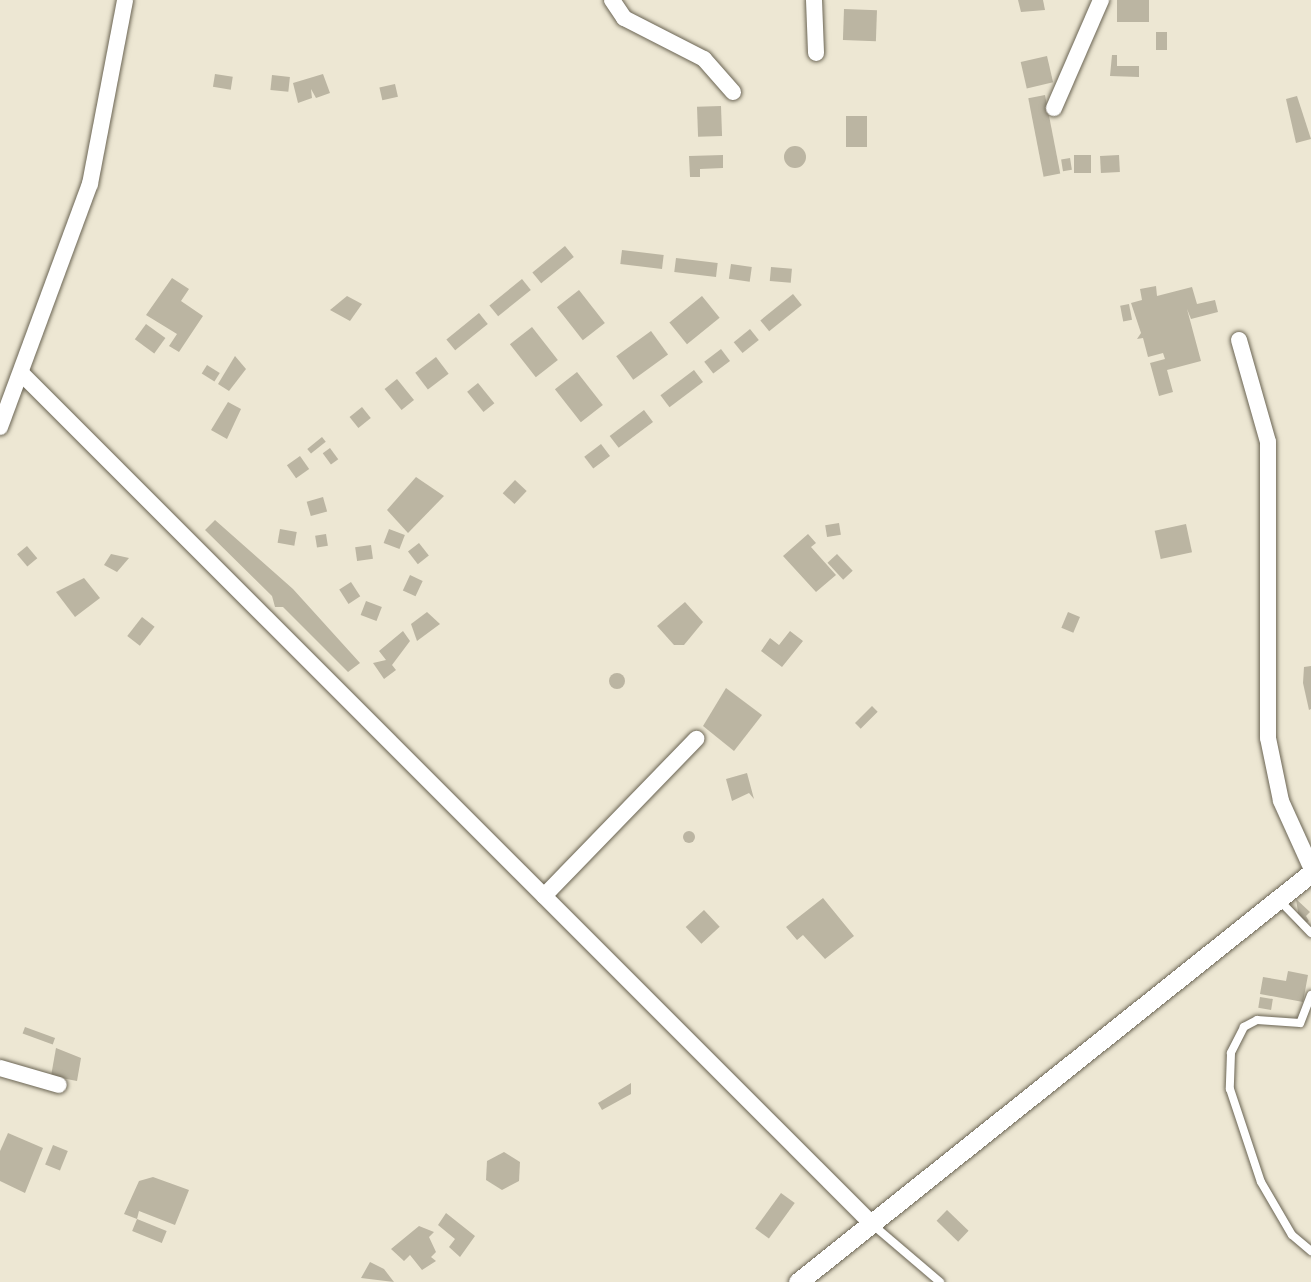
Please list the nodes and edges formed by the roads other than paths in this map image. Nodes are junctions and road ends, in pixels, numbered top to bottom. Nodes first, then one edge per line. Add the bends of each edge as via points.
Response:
1 (125, 0) edge
2 (612, 0) edge
3 (814, 0) edge
4 (1101, 0) edge
5 (816, 53) dead end
6 (733, 92) dead end
7 (1054, 108) dead end
8 (1238, 340) dead end
9 (22, 374) junction
10 (0, 427) edge
11 (696, 739) dead end
12 (1311, 867) edge
13 (1311, 873) edge
14 (544, 896) junction
15 (1278, 898) junction
16 (1311, 933) edge
17 (1311, 995) edge
18 (0, 1068) edge
19 (59, 1085) dead end
20 (871, 1223) junction
21 (1311, 1251) edge
22 (798, 1282) edge
23 (940, 1282) edge

1 - 9 street via 90,184
2 - 6 street via 624,18 704,59
3 - 5 street
4 - 7 street
8 - 12 street via 1268,442 1268,738 1281,801
9 - 10 street
9 - 14 street
11 - 14 street
13 - 15 street
14 - 20 street
15 - 16 lane
15 - 20 street
17 - 21 lane via 1300,1023 1257,1020 1244,1027 1231,1053 1230,1088 1261,1182 1292,1235
18 - 19 street
20 - 22 street
20 - 23 lane

